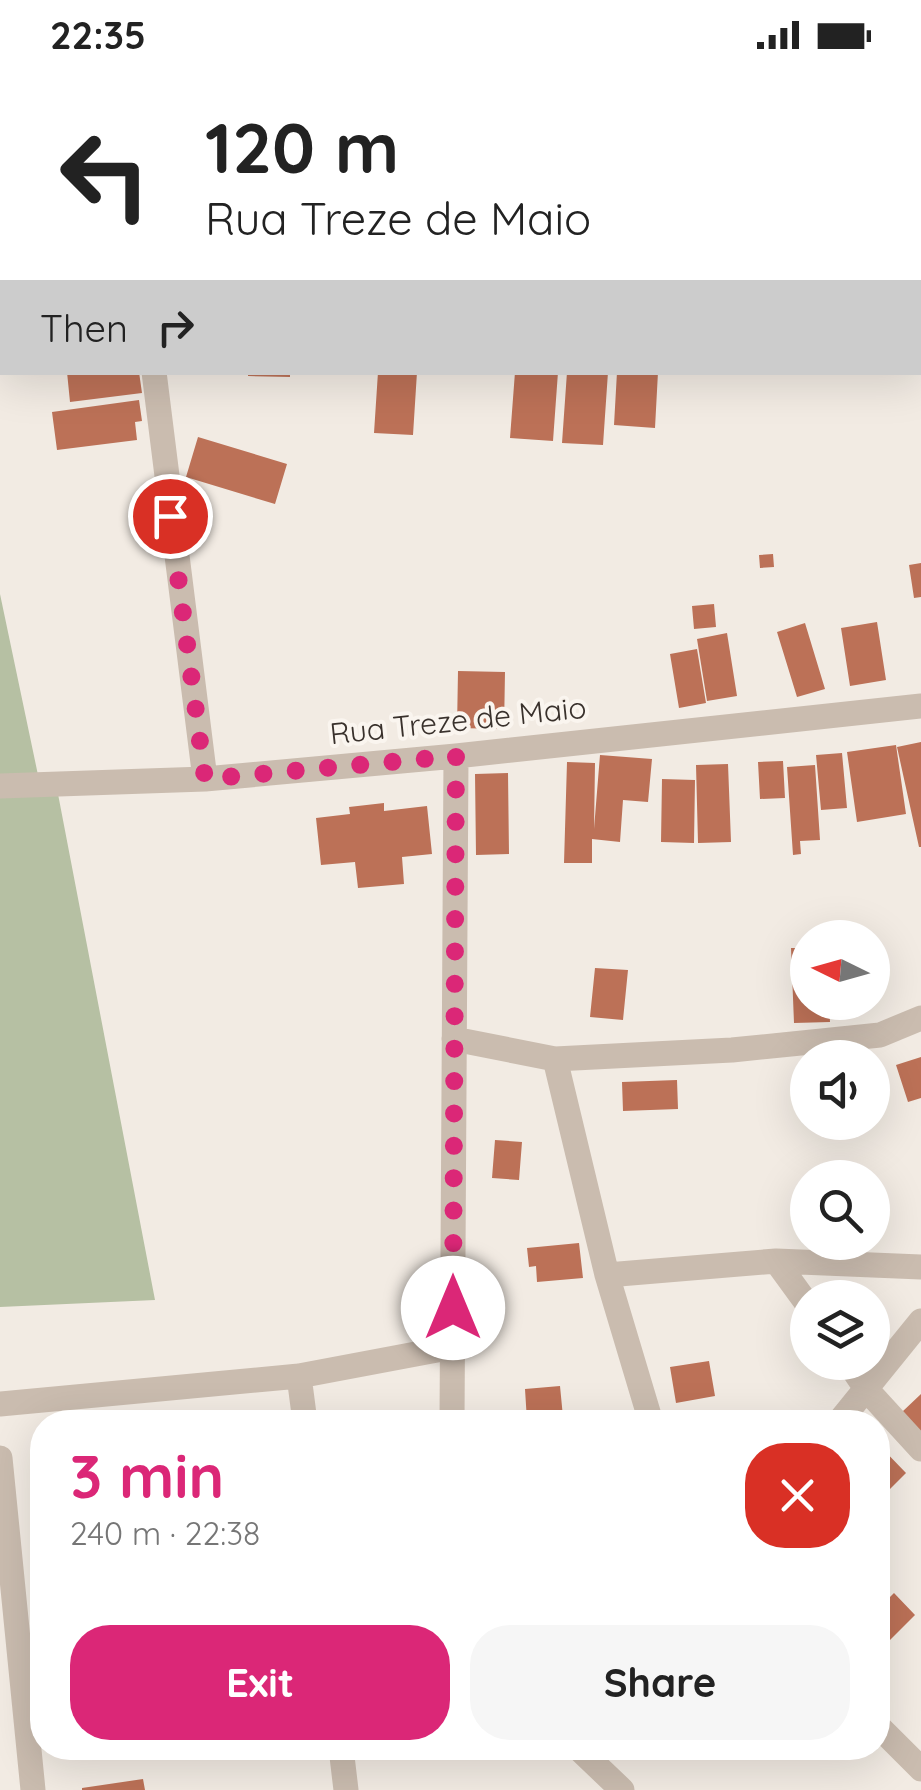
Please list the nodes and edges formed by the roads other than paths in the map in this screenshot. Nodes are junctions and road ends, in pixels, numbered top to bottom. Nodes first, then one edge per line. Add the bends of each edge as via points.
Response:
1 (154, 375) edge
2 (921, 706) edge
3 (456, 756) junction
4 (205, 779) junction
5 (0, 786) edge
6 (921, 1018) edge
7 (454, 1038) junction
8 (556, 1058) junction
9 (776, 1261) junction
10 (921, 1267) edge
11 (607, 1275) junction
12 (790, 1280) edge
13 (921, 1321) edge
14 (452, 1346) junction
15 (299, 1376) junction
16 (860, 1380) edge
17 (867, 1390) junction
18 (0, 1404) edge
19 (303, 1410) edge
20 (452, 1410) edge
21 (647, 1410) edge
22 (850, 1410) edge
23 (885, 1410) edge
24 (890, 1416) edge
25 (921, 1450) edge
26 (0, 1458) edge
27 (890, 1738) edge
28 (30, 1760) edge
29 (30, 1760) edge
30 (342, 1760) edge
31 (591, 1760) edge
32 (921, 1769) edge
33 (33, 1790) edge
34 (346, 1790) edge
35 (622, 1790) edge

1 - 4 street
2 - 3 street, Rua Treze de Maio
3 - 4 street, Rua Treze de Maio
3 - 7 street
4 - 5 street, Rua Treze de Maio
6 - 8 street via 880,1036
7 - 8 street
7 - 14 street
8 - 11 street
9 - 10 street
9 - 11 street
9 - 12 street
11 - 21 street
13 - 17 street
14 - 15 street
14 - 20 street
15 - 18 street
15 - 19 street
16 - 17 street
17 - 22 street
17 - 23 street
24 - 25 street
26 - 28 street
27 - 32 street
29 - 33 street
30 - 34 street
31 - 35 street

